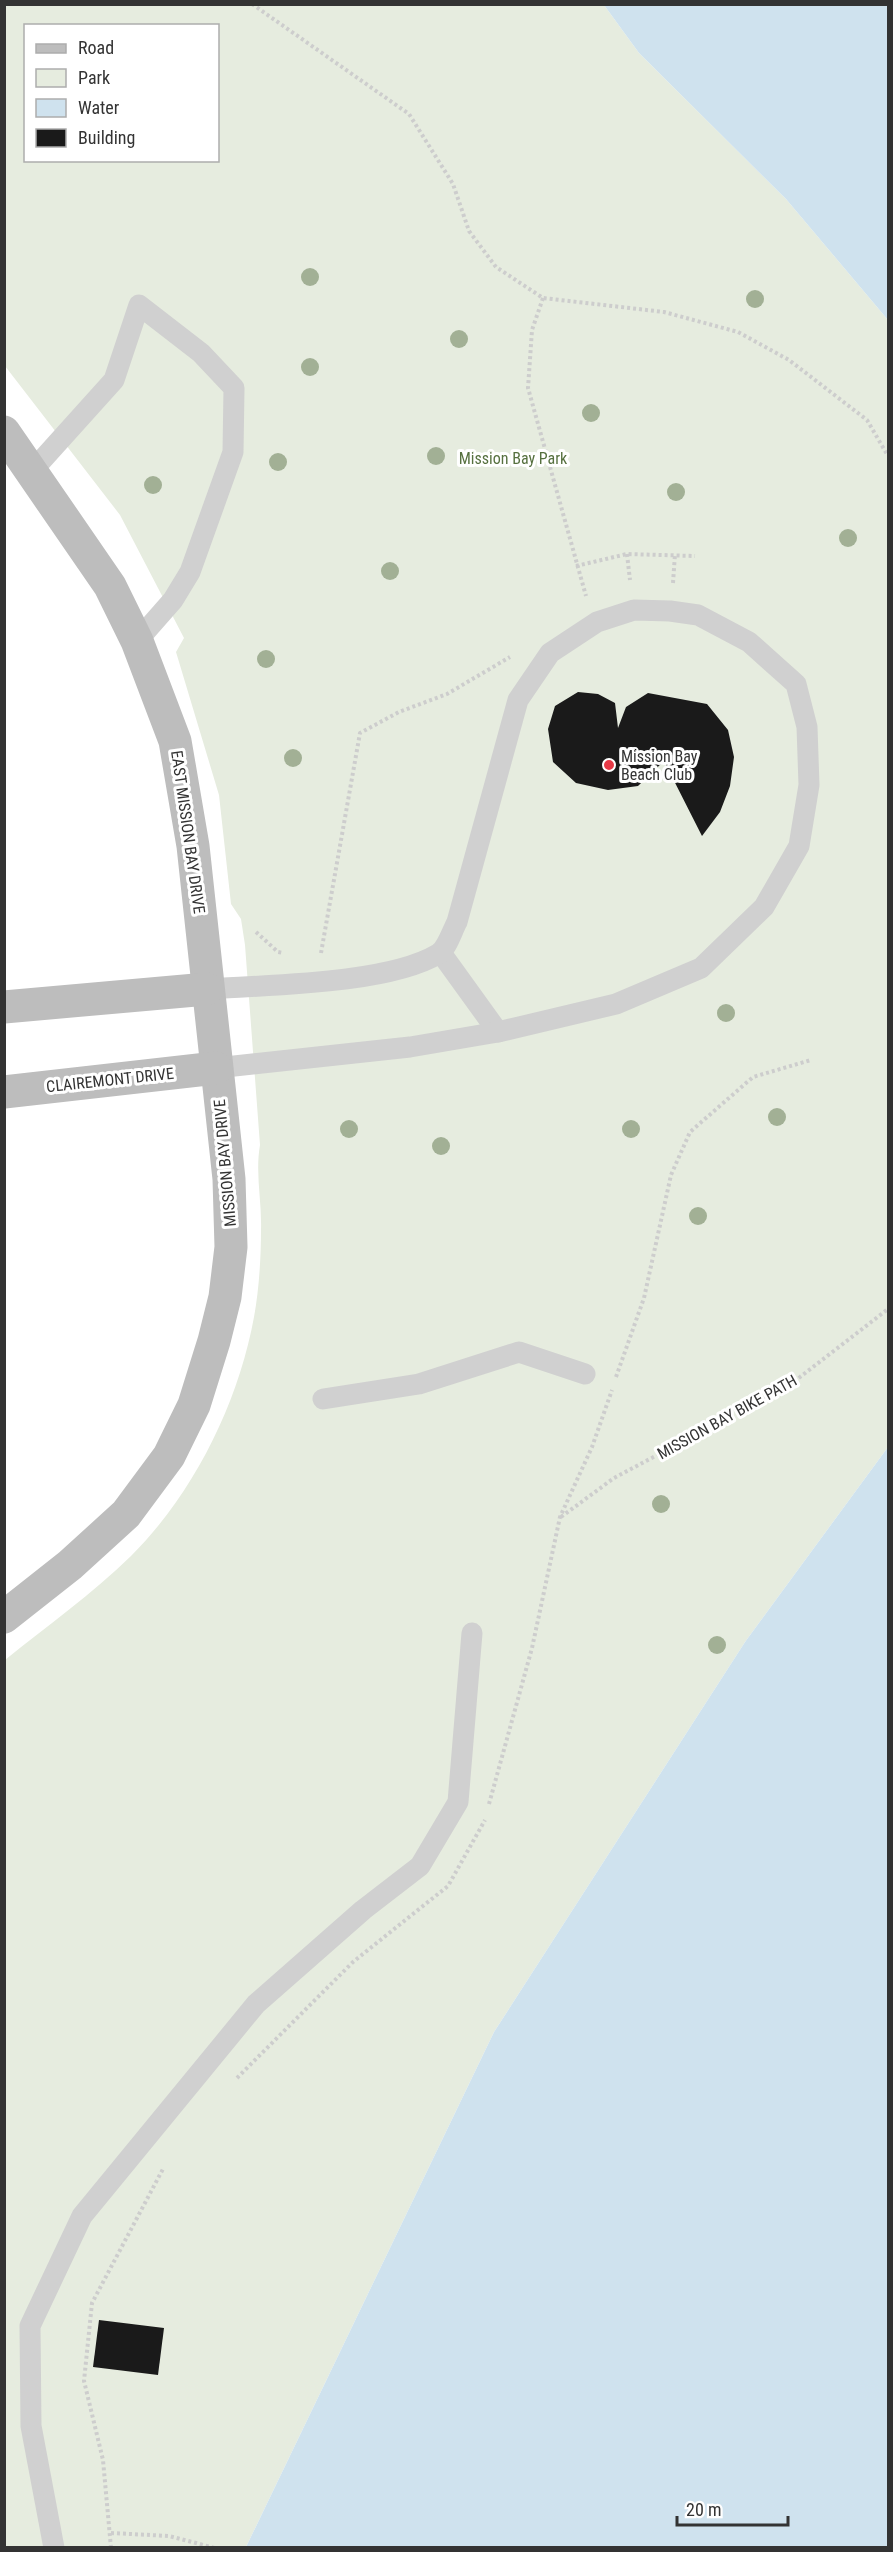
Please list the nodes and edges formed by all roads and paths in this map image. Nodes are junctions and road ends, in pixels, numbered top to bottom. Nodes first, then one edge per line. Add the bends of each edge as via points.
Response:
1 (252, 4) edge
2 (543, 298) junction
3 (4, 432) edge
4 (888, 456) edge
5 (33, 470) junction
6 (695, 556) dead end
7 (576, 566) junction
8 (588, 602) dead end
9 (137, 641) junction
10 (512, 656) dead end
11 (256, 932) dead end
12 (441, 953) junction
13 (289, 954) dead end
14 (311, 956) dead end
15 (207, 989) junction
16 (4, 1007) edge
17 (498, 1032) junction
18 (811, 1060) dead end
19 (216, 1068) junction
20 (4, 1092) edge
21 (888, 1309) edge
22 (585, 1374) dead end
23 (323, 1399) dead end
24 (560, 1517) junction
25 (4, 1617) edge
26 (472, 1633) dead end
27 (489, 1806) dead end
28 (485, 1818) dead end
29 (231, 2085) dead end
30 (167, 2161) dead end
31 (111, 2533) junction
32 (54, 2547) edge
33 (111, 2547) edge
34 (215, 2547) edge

1 - 2 path via 409,114 453,184 469,231 496,267
2 - 4 path via 664,312 738,332 789,360 867,420
2 - 7 path via 532,330 528,388
3 - 5 main road, EAST MISSION BAY DRIVE
5 - 9 main road, EAST MISSION BAY DRIVE via 110,586
5 - 9 lane via 114,381 139,305 201,353 234,388 233,452 190,572 173,600
6 - 7 path via 627,554
7 - 8 path
9 - 15 main road, EAST MISSION BAY DRIVE via 175,741 193,846
10 - 14 path via 447,694 399,712 360,733 321,955
11 - 13 path via 278,952
12 - 15 lane via 407,967 352,978
12 - 17 lane
12 - 17 lane via 457,922 518,700 550,653 597,622 634,610 670,610 698,615 749,642 796,684 807,727 809,784 799,846 764,907 701,968 616,1004
15 - 16 main road
15 - 19 main road, MISSION BAY DRIVE
17 - 19 lane via 410,1047
18 - 24 path via 753,1077 690,1132 671,1175 644,1298 592,1446
19 - 20 main road, CLAIREMONT DRIVE
19 - 25 main road, MISSION BAY DRIVE via 229,1179 231,1247 220,1319 194,1405 169,1456 126,1514
21 - 24 path, MISSION BAY BIKE PATH via 790,1384 614,1478
22 - 23 lane via 519,1352 419,1383
24 - 27 path via 531,1648
26 - 32 lane via 458,1802 420,1866 363,1910 256,2004 82,2216 30,2326 31,2426
28 - 29 path via 448,1886 353,1962
30 - 31 path via 92,2303 84,2381 103,2460
31 - 33 path
31 - 34 path via 170,2536

